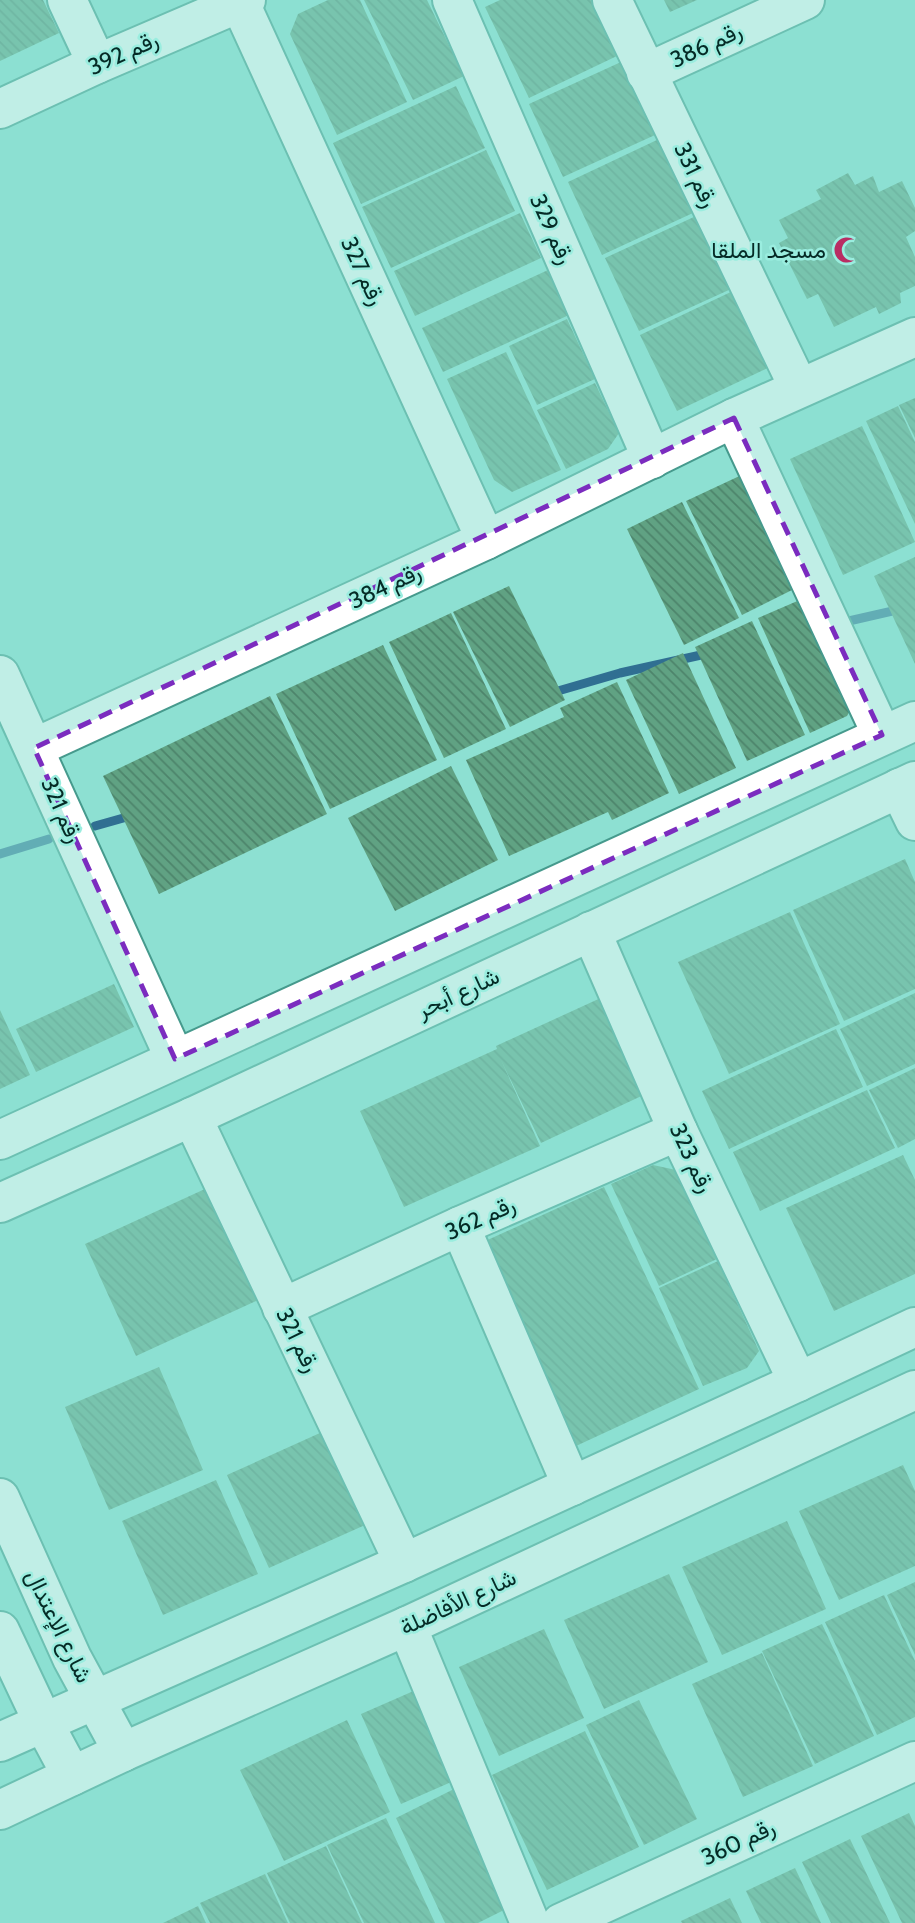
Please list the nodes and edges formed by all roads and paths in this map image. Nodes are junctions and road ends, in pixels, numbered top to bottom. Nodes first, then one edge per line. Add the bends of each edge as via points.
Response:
1 (67, 0) edge
2 (452, 0) edge
3 (612, 0) edge
4 (805, 0) edge
5 (243, 1) edge
6 (97, 64) junction
7 (646, 72) junction
8 (0, 109) edge
9 (915, 337) edge
10 (799, 388) junction
11 (734, 418) junction
12 (652, 459) junction
13 (486, 540) junction
14 (0, 676) edge
15 (899, 728) edge
16 (34, 748) junction
17 (910, 797) edge
18 (591, 931) junction
19 (175, 1059) junction
20 (192, 1117) junction
21 (678, 1131) junction
22 (0, 1140) edge
23 (0, 1203) edge
24 (460, 1227) junction
25 (282, 1308) junction
26 (915, 1326) edge
27 (798, 1382) junction
28 (915, 1390) edge
29 (572, 1486) junction
30 (0, 1498) edge
31 (404, 1563) junction
32 (407, 1626) junction
33 (0, 1631) edge
34 (72, 1658) junction
35 (21, 1677) junction
36 (95, 1699) junction
37 (43, 1722) junction
38 (0, 1742) edge
39 (122, 1752) junction
40 (915, 1761) edge
41 (72, 1776) junction
42 (0, 1810) edge
43 (530, 1923) edge
44 (561, 1923) edge

1 - 6 street
2 - 12 street, رقم 329
3 - 7 street, رقم 331
4 - 7 street, رقم 386
5 - 6 street, رقم 392
5 - 13 street, رقم 327
6 - 8 street, رقم 392
7 - 10 street, رقم 331
9 - 10 street, رقم 384
10 - 11 street, رقم 384
11 - 12 street, رقم 384
11 - 15 street
12 - 13 street, رقم 384
13 - 16 street, رقم 384
14 - 16 street, رقم 321
15 - 19 street
16 - 19 street, رقم 321
17 - 18 street, شارع أبحر
18 - 20 street, شارع أبحر
18 - 21 street, رقم 323
19 - 22 street
20 - 23 street, شارع أبحر
20 - 25 street, رقم 321
21 - 24 street, رقم 362
21 - 27 street, رقم 323
24 - 25 street, رقم 362
24 - 29 street
25 - 31 street, رقم 321
26 - 27 street
27 - 29 street
28 - 32 street, شارع الأفاضلة
29 - 31 street
30 - 34 street, شارع الإعتدال
31 - 36 street
32 - 39 street, شارع الأفاضلة
32 - 43 street
33 - 35 street
34 - 35 street via 55,1682 32,1685
34 - 36 street, شارع الإعتدال
35 - 37 street
36 - 37 street
36 - 39 street, شارع الإعتدال
37 - 38 street
37 - 41 street
39 - 41 street, شارع الأفاضلة
40 - 44 street, رقم 360
41 - 42 street, شارع الأفاضلة

